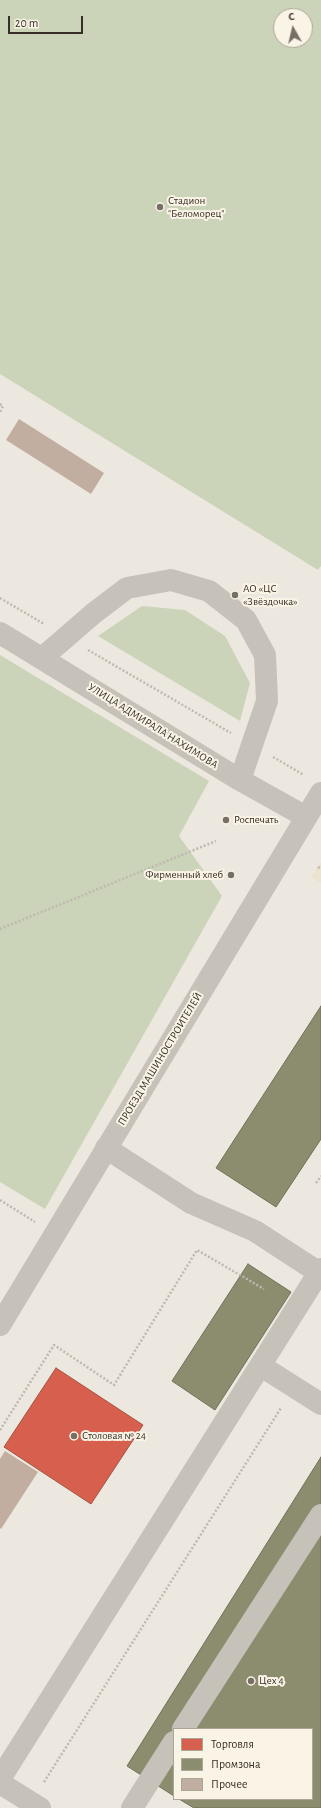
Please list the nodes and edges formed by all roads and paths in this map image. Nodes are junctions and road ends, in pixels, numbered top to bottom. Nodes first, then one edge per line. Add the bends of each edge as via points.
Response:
1 (0, 404) edge
2 (0, 412) edge
3 (0, 598) edge
4 (0, 634) edge
5 (66, 637) junction
6 (42, 658) junction
7 (253, 745) junction
8 (304, 775) dead end
9 (240, 780) junction
10 (321, 793) edge
11 (306, 817) junction
12 (216, 841) dead end
13 (0, 929) edge
14 (106, 1148) junction
15 (321, 1176) edge
16 (316, 1183) dead end
17 (0, 1200) edge
18 (55, 1233) junction
19 (320, 1272) edge
20 (264, 1289) dead end
21 (0, 1325) edge
22 (261, 1366) junction
23 (294, 1387) junction
24 (321, 1404) edge
25 (0, 1430) edge
26 (321, 1515) edge
27 (184, 1728) edge
28 (173, 1744) edge
29 (0, 1779) edge
30 (0, 1783) edge
31 (35, 1805) edge
32 (132, 1808) edge

1 - 2 path via 3,406
3 - 5 path
4 - 6 street, УЛИЦА АДМИРАЛА НАХИМОВА
5 - 6 street
5 - 7 path
5 - 7 street via 127,588 171,580 209,591 246,620 265,655 267,700
6 - 9 street, УЛИЦА АДМИРАЛА НАХИМОВА
7 - 8 path
7 - 9 street
9 - 11 street, УЛИЦА АДМИРАЛА НАХИМОВА
10 - 11 street, ПРОЕЗД МАШИНОСТРОИТЕЛЕЙ
11 - 14 street, ПРОЕЗД МАШИНОСТРОИТЕЛЕЙ
12 - 13 path
14 - 18 street, ПРОЕЗД МАШИНОСТРОИТЕЛЕЙ
14 - 19 street via 191,1203 255,1231
15 - 16 path
17 - 18 path
18 - 21 street, ПРОЕЗД МАШИНОСТРОИТЕЛЕЙ
19 - 22 street
20 - 25 path via 197,1250 114,1385 54,1345
22 - 23 street
22 - 29 street
23 - 24 street
23 - 31 path
26 - 27 street
28 - 32 street
30 - 31 street

